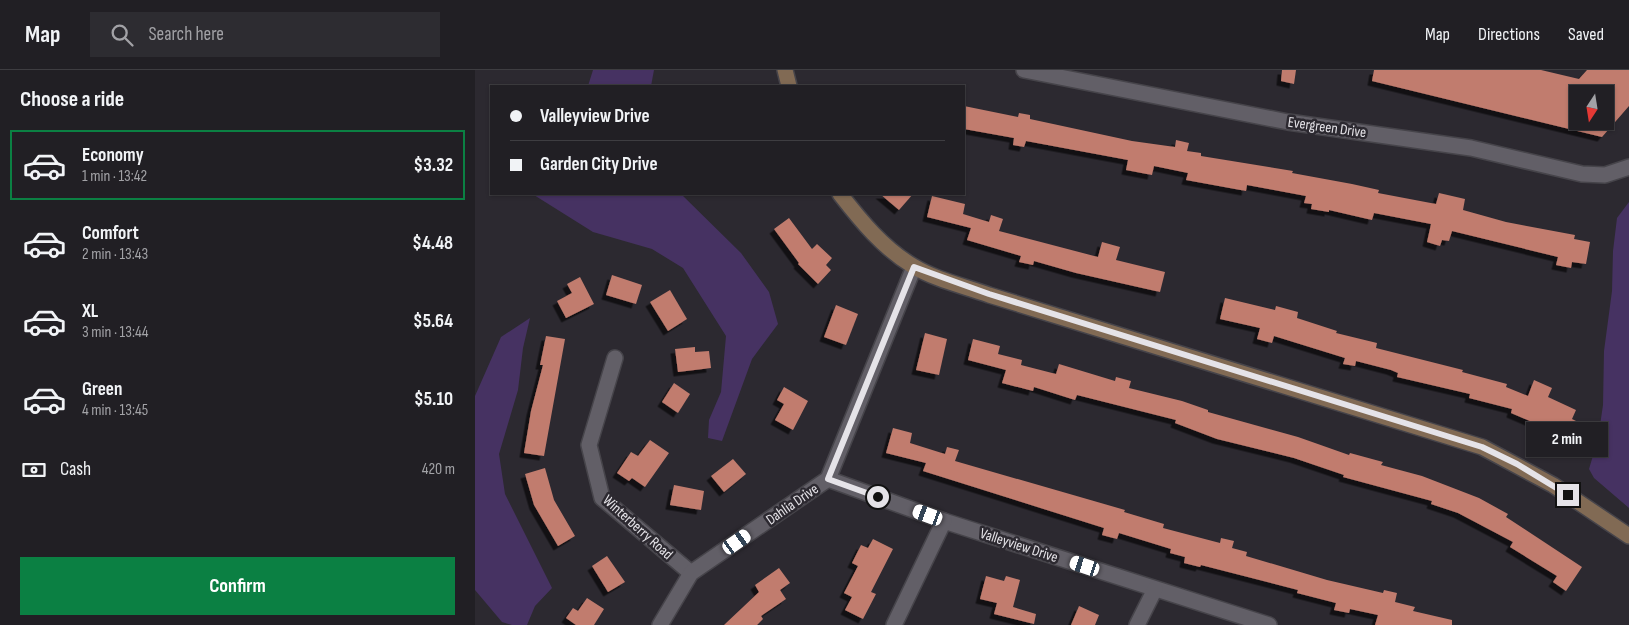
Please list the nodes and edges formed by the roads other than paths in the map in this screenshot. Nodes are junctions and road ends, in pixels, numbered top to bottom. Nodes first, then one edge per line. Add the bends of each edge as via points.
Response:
1 (785, 70) edge
2 (1024, 70) edge
3 (789, 85) edge
4 (1629, 167) edge
5 (841, 195) edge
6 (914, 267) junction
7 (615, 358) dead end
8 (828, 479) junction
9 (945, 521) junction
10 (1629, 536) edge
11 (691, 573) junction
12 (1155, 589) junction
13 (659, 625) edge
14 (894, 625) edge
15 (1137, 625) edge
16 (1269, 625) edge

1 - 3 street
2 - 4 street, Evergreen Drive via 1288,122 1471,148 1581,174 1605,174
5 - 6 street via 887,247
6 - 8 street, Dahlia Drive
6 - 10 street via 989,294 1482,447 1553,485
7 - 11 street, Winterberry Road via 589,445 602,498
8 - 9 street, Valleyview Drive
8 - 11 street, Dahlia Drive
9 - 12 street, Valleyview Drive
9 - 14 street
11 - 13 street, Dahlia Drive
12 - 15 street
12 - 16 street, Valleyview Drive

